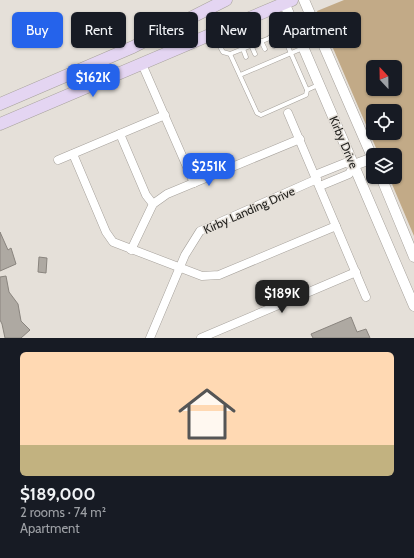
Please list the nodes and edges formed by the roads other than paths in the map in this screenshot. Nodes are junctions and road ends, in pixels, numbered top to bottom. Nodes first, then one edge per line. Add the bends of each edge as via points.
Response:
1 (226, 0) edge
2 (304, 0) edge
3 (286, 1) edge
4 (261, 12) edge
5 (290, 12) edge
6 (206, 37) edge
7 (269, 37) edge
8 (261, 41) joint
9 (221, 48) edge
10 (252, 48) edge
11 (288, 48) edge
12 (303, 48) joint
13 (243, 49) joint
14 (265, 50) dead end
15 (277, 53) dead end
16 (230, 54) junction
17 (255, 54) dead end
18 (291, 54) junction
19 (246, 57) dead end
20 (268, 57) dead end
21 (279, 58) junction
22 (258, 61) dead end
23 (270, 62) junction
24 (142, 64) junction
25 (249, 65) dead end
26 (260, 66) junction
27 (251, 70) junction
28 (240, 75) junction
29 (319, 84) junction
30 (307, 90) junction
31 (18, 96) junction
32 (0, 104) edge
33 (288, 112) dead end
34 (26, 113) junction
35 (165, 115) junction
36 (0, 124) edge
37 (120, 134) junction
38 (300, 139) junction
39 (369, 148) edge
40 (73, 154) junction
41 (58, 160) dead end
42 (366, 161) edge
43 (354, 165) junction
44 (317, 180) junction
45 (194, 183) junction
46 (384, 184) edge
47 (153, 204) junction
48 (336, 226) junction
49 (130, 250) junction
50 (414, 257) edge
51 (180, 268) junction
52 (356, 272) junction
53 (366, 296) dead end
54 (413, 302) edge
55 (222, 329) junction
56 (150, 338) edge
57 (201, 338) edge
58 (225, 338) edge

1 - 31 main road via 133,47
2 - 39 street, Kirby Drive
3 - 4 main road
3 - 5 street, Kirby Drive
6 - 24 main road
7 - 8 lane
8 - 14 lane
9 - 16 lane via 223,52
10 - 17 lane
11 - 18 lane
12 - 18 lane
12 - 29 street, Kirby Drive
13 - 16 lane
13 - 19 lane
15 - 21 lane
16 - 28 lane
18 - 21 lane
18 - 30 lane
20 - 23 lane
21 - 23 lane
22 - 26 lane
23 - 26 lane
24 - 34 main road
24 - 35 street
25 - 27 lane
26 - 27 lane
27 - 28 lane
28 - 30 lane via 257,113 261,114 306,95
29 - 30 lane
29 - 43 street, Kirby Drive
31 - 32 main road
31 - 34 main road
33 - 38 street
34 - 36 main road
35 - 37 street
35 - 45 street
37 - 40 street
37 - 47 street via 146,195
38 - 44 street
38 - 45 street
40 - 41 street
40 - 49 street via 106,232 113,242
42 - 43 street
43 - 44 street, Kirby Landing Drive via 345,163
43 - 44 street, Kirby Landing Drive via 350,174
43 - 54 street, Kirby Drive
44 - 48 street
44 - 51 street, Kirby Landing Drive via 200,231
45 - 47 street via 167,194
46 - 50 street
47 - 49 street
48 - 51 street via 219,275 202,276
48 - 52 street
49 - 51 street
51 - 56 street, Kirby Landing Drive
52 - 53 street
52 - 55 street
55 - 57 street
55 - 58 street

